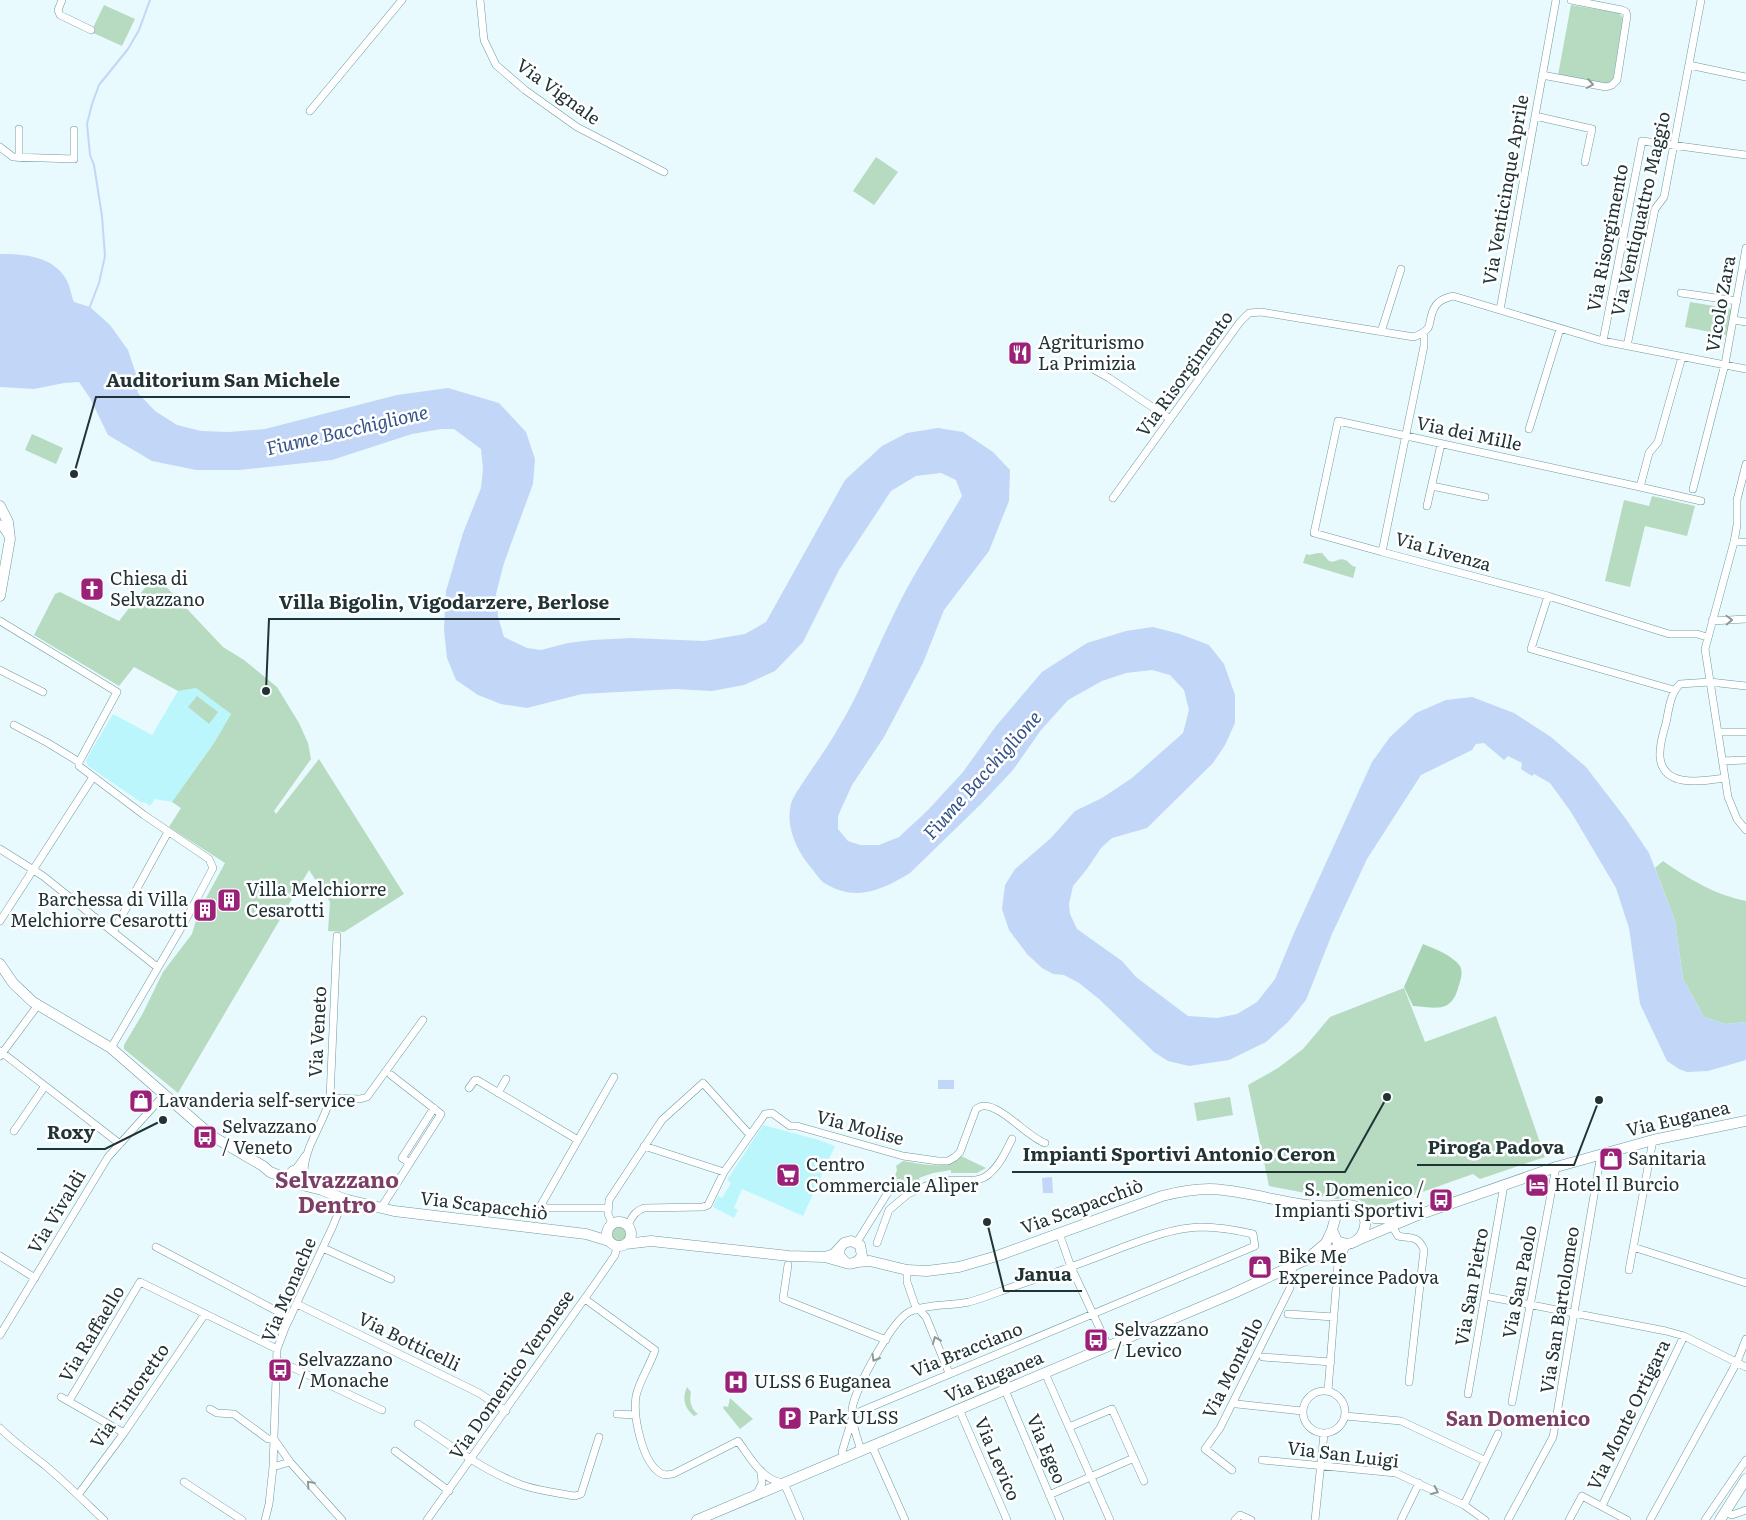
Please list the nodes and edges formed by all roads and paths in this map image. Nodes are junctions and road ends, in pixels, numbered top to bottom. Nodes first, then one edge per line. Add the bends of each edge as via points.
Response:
1 (62, 0) edge
2 (402, 0) edge
3 (480, 0) edge
4 (1556, 0) edge
5 (1572, 0) edge
6 (1701, 0) edge
7 (90, 30) dead end
8 (1689, 65) junction
9 (1542, 75) junction
10 (1746, 77) edge
11 (310, 112) dead end
12 (1535, 116) junction
13 (20, 129) dead end
14 (74, 130) dead end
15 (1674, 146) junction
16 (0, 147) edge
17 (1746, 155) edge
18 (19, 158) junction
19 (1585, 162) dead end
20 (664, 172) dead end
21 (1746, 248) edge
22 (1402, 269) dead end
23 (1743, 286) edge
24 (1681, 293) dead end
25 (1737, 302) junction
26 (1500, 310) junction
27 (1734, 320) junction
28 (1746, 322) edge
29 (1560, 329) junction
30 (1381, 332) junction
31 (1422, 334) junction
32 (1603, 341) junction
33 (1627, 346) junction
34 (1682, 357) junction
35 (1725, 364) junction
36 (1091, 368) dead end
37 (1746, 370) edge
38 (1170, 419) junction
39 (1529, 429) dead end
40 (1407, 437) junction
41 (1441, 444) junction
42 (1746, 464) edge
43 (1432, 486) junction
44 (1640, 487) junction
45 (1693, 490) dead end
46 (1485, 497) dead end
47 (1113, 498) dead end
48 (1701, 500) dead end
49 (0, 506) edge
50 (1427, 506) dead end
51 (2, 519) edge
52 (1734, 542) junction
53 (1746, 542) edge
54 (1382, 552) junction
55 (0, 596) edge
56 (1548, 596) junction
57 (1746, 619) edge
58 (0, 620) edge
59 (1712, 621) junction
60 (1708, 637) junction
61 (0, 670) edge
62 (1710, 682) junction
63 (1746, 686) edge
64 (1674, 690) junction
65 (43, 692) dead end
66 (14, 725) dead end
67 (1718, 732) junction
68 (1746, 732) edge
69 (1746, 760) edge
70 (1722, 761) junction
71 (79, 762) junction
72 (93, 777) junction
73 (1724, 778) junction
74 (1746, 830) edge
75 (168, 832) junction
76 (0, 849) edge
77 (33, 869) junction
78 (0, 921) edge
79 (112, 932) junction
80 (337, 936) dead end
81 (0, 964) edge
82 (157, 967) junction
83 (38, 1005) junction
84 (423, 1020) dead end
85 (111, 1048) junction
86 (1, 1053) edge
87 (390, 1075) dead end
88 (614, 1077) dead end
89 (506, 1079) dead end
90 (45, 1086) junction
91 (470, 1088) dead end
92 (498, 1093) junction
93 (164, 1095) junction
94 (330, 1098) junction
95 (1746, 1121) edge
96 (14, 1131) dead end
97 (750, 1135) junction
98 (1012, 1139) dead end
99 (578, 1140) junction
100 (1653, 1140) junction
101 (1045, 1143) dead end
102 (120, 1144) junction
103 (644, 1146) junction
104 (1601, 1154) junction
105 (263, 1166) junction
106 (1556, 1167) junction
107 (300, 1172) junction
108 (724, 1172) junction
109 (295, 1182) junction
110 (1504, 1185) junction
111 (322, 1190) junction
112 (908, 1194) junction
113 (344, 1199) junction
114 (1308, 1205) junction
115 (1345, 1205) junction
116 (381, 1208) junction
117 (607, 1208) junction
118 (1364, 1214) junction
119 (1418, 1215) junction
120 (611, 1224) junction
121 (1392, 1226) junction
122 (629, 1227) junction
123 (1332, 1230) junction
124 (1059, 1233) junction
125 (586, 1234) junction
126 (651, 1241) junction
127 (1353, 1242) junction
128 (877, 1243) dead end
129 (617, 1244) junction
130 (156, 1247) dead end
131 (859, 1247) junction
132 (1633, 1247) junction
133 (323, 1248) junction
134 (840, 1248) junction
135 (1335, 1249) junction
136 (0, 1256) edge
137 (825, 1257) junction
138 (870, 1261) junction
139 (1303, 1261) junction
140 (857, 1262) junction
141 (846, 1263) junction
142 (1338, 1263) junction
143 (788, 1265) dead end
144 (1293, 1266) junction
145 (1071, 1267) junction
146 (907, 1270) junction
147 (1629, 1270) dead end
148 (35, 1278) junction
149 (391, 1279) dead end
150 (1746, 1284) edge
151 (1485, 1296) junction
152 (584, 1299) junction
153 (297, 1304) junction
154 (1530, 1305) junction
155 (918, 1310) junction
156 (1575, 1313) junction
157 (205, 1314) junction
158 (1288, 1314) dead end
159 (1094, 1315) junction
160 (1334, 1317) junction
161 (290, 1318) junction
162 (0, 1335) edge
163 (1684, 1336) junction
164 (1746, 1339) edge
165 (886, 1340) junction
166 (1108, 1346) junction
167 (277, 1349) junction
168 (1263, 1357) dead end
169 (277, 1361) junction
170 (1330, 1362) junction
171 (1737, 1362) junction
172 (1746, 1367) edge
173 (949, 1373) junction
174 (1045, 1373) junction
175 (1409, 1382) dead end
176 (1005, 1390) junction
177 (1328, 1391) junction
178 (1468, 1394) dead end
179 (61, 1396) dead end
180 (69, 1401) junction
181 (1233, 1402) junction
182 (1512, 1402) dead end
183 (210, 1409) dead end
184 (959, 1409) junction
185 (382, 1410) dead end
186 (506, 1411) junction
187 (1302, 1411) junction
188 (617, 1414) dead end
189 (636, 1415) junction
190 (852, 1416) junction
191 (1345, 1416) junction
192 (418, 1424) dead end
193 (1069, 1427) junction
194 (0, 1428) edge
195 (124, 1433) junction
196 (1324, 1434) junction
197 (1498, 1434) dead end
198 (599, 1437) dead end
199 (273, 1439) junction
200 (872, 1446) junction
201 (861, 1450) junction
202 (395, 1451) dead end
203 (844, 1457) junction
204 (1134, 1458) junction
205 (471, 1459) junction
206 (1262, 1460) dead end
207 (1484, 1460) junction
208 (1746, 1460) edge
209 (290, 1462) junction
210 (1320, 1465) junction
211 (273, 1467) junction
212 (1232, 1470) dead end
213 (761, 1471) junction
214 (1091, 1477) junction
215 (1746, 1479) edge
216 (1144, 1481) dead end
217 (184, 1482) dead end
218 (784, 1483) junction
219 (1419, 1484) junction
220 (448, 1491) junction
221 (758, 1494) junction
222 (78, 1495) junction
223 (1049, 1495) junction
224 (1464, 1505) junction
225 (1602, 1506) junction
226 (1746, 1510) edge
227 (1722, 1516) edge
228 (104, 1520) edge
229 (242, 1520) edge
230 (265, 1520) edge
231 (342, 1520) edge
232 (427, 1520) edge
233 (697, 1520) edge
234 (800, 1520) edge
235 (905, 1520) edge
236 (1007, 1520) edge
237 (1060, 1520) edge
238 (1110, 1520) edge
239 (1235, 1520) edge
240 (1251, 1520) edge
241 (1315, 1520) edge
242 (1402, 1520) edge
243 (1484, 1520) edge
244 (1508, 1520) edge
245 (1569, 1520) edge
246 (1628, 1520) edge
247 (1650, 1520) edge
248 (1705, 1520) edge

1 - 7 street via 58,10 60,15
2 - 11 street
3 - 20 street, Via Vignale via 484,40 496,65 582,130
4 - 9 street, Via Venticinque Aprile
9 -> 5 street, Via Venticinque Aprile via 1606,87 1617,80 1626,12
6 - 8 street, Via Ventiquattro Maggio
8 - 10 street
8 - 15 street, Via Ventiquattro Maggio
9 - 12 street, Via Venticinque Aprile
12 - 19 street via 1592,129
12 - 26 street, Via Venticinque Aprile
13 - 18 street
14 - 18 street via 74,159
15 - 17 street
15 - 32 street, Via Risorgimento via 1642,141
15 - 33 street, Via Ventiquattro Maggio via 1664,197 1655,209
16 - 18 street via 8,155
21 - 23 street, Vicolo Zara
22 - 30 street
23 - 25 street, Vicolo Zara
24 - 25 street
25 - 27 street, Vicolo Zara
26 - 29 street, Via Risorgimento
26 - 31 street, Via Risorgimento via 1453,296 1443,298 1434,308 1428,328
27 - 28 street
27 - 35 street, Vicolo Zara
29 - 32 street, Via Risorgimento
29 - 39 street
30 - 31 street, Via Risorgimento via 1414,337
30 - 38 street, Via Risorgimento via 1261,312 1249,313
31 - 40 street, Via Livenza via 1424,346
32 - 33 street, Via Risorgimento
33 - 34 street, Via Risorgimento
34 - 35 street, Via Risorgimento
34 - 44 street via 1658,442 1649,453
35 - 37 street, Via Risorgimento
35 - 45 street, Vicolo Zara
36 - 38 street
38 - 47 street, Via Risorgimento
40 - 41 street, Via dei Mille
40 - 54 street, Via Livenza
40 - 54 street, Via dei Mille via 1338,421 1314,533
41 - 43 street
41 - 44 street, Via dei Mille
42 - 52 street via 1737,500
43 - 46 street
43 - 50 street
44 - 48 street, Via dei Mille
49 - 51 street
51 - 55 street via 10,531 10,539
52 - 53 street
52 - 59 street
54 - 56 street, Via Livenza
56 - 60 street, Via Livenza via 1669,634
56 - 64 street via 1532,649
59 -> 57 street
58 - 71 street via 118,692
59 - 60 street
60 - 62 street via 1705,650
61 - 65 street
62 - 63 street
62 - 64 street via 1680,684
62 - 67 street
64 - 73 street via 1660,749 1662,765 1673,777 1683,781
66 - 71 street
67 - 68 street
67 - 70 street
69 - 70 street
70 - 73 street
71 - 72 street via 79,766
72 - 75 street
72 - 77 street
73 - 74 street via 1737,819
75 - 79 street
75 - 82 street via 209,859 213,868
76 - 77 street
77 - 78 street
77 - 79 street
79 - 82 street
80 - 94 street, Via Veneto
81 - 83 street, Via Scapacchiò via 13,983
82 - 85 street
83 - 85 street, Via Scapacchiò
83 - 86 street
84 - 94 street via 367,1097
85 - 93 street, Via Scapacchiò
86 - 90 street
87 - 116 street via 434,1108 402,1158 410,1163
88 - 99 street
89 - 92 street
90 - 96 street
90 - 102 street
91 - 92 street via 477,1080
92 - 99 street
93 - 102 street, Via Vivaldi
93 - 105 street, Via Scapacchiò via 212,1136
94 - 107 street, Via Veneto
95 - 100 street, Via Euganea
97 - 101 street, Via Molise via 765,1114 772,1113 790,1126 903,1156 948,1161 960,1152 976,1109 983,1106 1014,1121
97 - 103 street via 703,1083 662,1120
97 - 108 street, Via Molise
98 - 112 street via 998,1163 984,1178 937,1182
99 - 117 street via 542,1200 542,1207
100 - 104 street, Via Euganea
100 - 132 street
102 - 148 street, Via Vivaldi via 108,1157
103 - 108 street
103 - 117 street
104 - 106 street, Via Euganea
104 - 156 street, Via San Bartolomeo
105 - 107 street, Via Scapacchiò
105 - 109 street, Via Scapacchiò
106 - 110 street, Via Euganea
106 - 154 street, Via San Paolo
107 - 109 street via 291,1174
107 - 111 street, Via Scapacchiò
108 - 122 street, Via Molise via 708,1205 644,1208 633,1215
109 - 111 street, Via Scapacchiò
110 - 119 street, Via Euganea
110 - 151 street, Via San Pietro
111 - 113 street, Via Scapacchiò
112 - 128 street via 890,1210
112 - 131 street via 902,1185 892,1186
113 - 116 street, Via Scapacchiò
113 - 133 street, Via Monache
114 - 115 street, Via Scapacchiò
114 - 123 street, Via Scapacchiò via 1323,1213
114 - 124 street, Via Scapacchiò via 1222,1190 1182,1191
115 - 118 street, Via Euganea via 1356,1206
115 - 123 street, Via Euganea via 1336,1212
116 - 125 street, Via Scapacchiò
117 - 120 street
118 - 119 street, Via Euganea via 1392,1220
118 - 127 street via 1362,1236
119 - 121 street, Via Euganea
120 - 122 street, Via Scapacchiò via 622,1221
120 - 125 street, Via Scapacchiò
120 - 129 street via 607,1233
121 - 127 street, Via Euganea
121 - 175 street via 1398,1236 1415,1238 1424,1250
122 - 126 street, Via Scapacchiò
122 - 129 street via 631,1238
123 - 127 street via 1337,1240
123 - 135 street
123 - 139 street, Via Euganea via 1326,1243
124 - 145 street
124 - 146 street, Via Scapacchiò via 959,1267
125 - 129 street, Via Scapacchiò
126 - 129 street, Via Scapacchiò
126 - 137 street, Via Scapacchiò
127 - 135 street, Via Euganea
127 - 142 street
129 - 152 street, Via Domenico Veronese via 615,1254
130 - 161 street
131 - 134 street via 847,1241
131 - 138 street
131 - 140 street via 862,1256
132 - 147 street
132 - 150 street
133 - 149 street
133 - 153 street, Via Monache
134 - 137 street
134 - 141 street via 839,1255
135 - 139 street, Via Euganea
135 - 142 street
136 - 148 street, Via Vivaldi
137 - 141 street, Via Scapacchiò
138 - 140 street, Via Scapacchiò
138 - 146 street, Via Scapacchiò
139 - 142 street via 1328,1256
139 - 144 street, Via Euganea
140 - 141 street
142 - 160 street
143 - 165 street via 783,1299
144 - 166 street, Via Euganea
144 - 181 street, Via Montello via 1290,1288
145 - 155 street via 970,1302
145 - 159 street
145 - 159 street, Via Bracciano via 1147,1238 1181,1229 1232,1229 1253,1234 1255,1246
146 - 155 street via 907,1282
148 - 162 street, Via Vivaldi
151 - 154 street
151 - 178 street, Via San Pietro
152 - 186 street, Via Domenico Veronese
152 - 189 street via 658,1352 639,1386
153 - 161 street, Via Monache
153 - 186 street, Via Botticelli via 479,1393
154 - 156 street
154 - 182 street, Via San Paolo
155 - 165 street via 902,1318
173 -> 155 street via 926,1317
156 - 163 street
156 - 244 street, Via San Bartolomeo via 1553,1437
157 - 167 street
157 - 180 street, Via Raffaello via 140,1282
157 - 195 street, Via Tintoretto
158 - 160 street
159 - 166 street
159 - 173 street, Via Bracciano
160 - 170 street
161 - 167 street, Via Monache
163 - 171 street
163 - 225 street, Via Monte Ortigara
164 - 171 street
165 -> 190 street via 858,1392
166 - 174 street, Via Euganea
167 - 169 street, Via Monache
168 - 170 street
169 - 185 street
169 - 199 street, Via Monache
170 - 177 street
171 - 172 street
171 - 247 street
173 - 190 street, Via Bracciano
174 - 176 street, Via Euganea
174 - 193 street
176 - 184 street, Via Euganea
176 - 223 street, Via Egeo
177 - 187 street via 1314,1393
177 - 191 street via 1344,1403
179 - 180 street, Via Raffaello
180 - 195 street, Via Raffaello
181 - 187 street
181 - 212 street, Via Montello via 1205,1448
183 - 199 street via 234,1414 268,1439
184 - 200 street, Via Euganea
184 - 236 street, Via Levico
186 - 205 street, Via Domenico Veronese
187 - 196 street via 1311,1430
188 - 189 street
189 - 213 street via 647,1456 661,1474 674,1474 738,1441
190 - 201 street
190 - 203 street via 842,1452
191 - 196 street via 1336,1431
191 - 207 street via 1400,1421
192 - 205 street
193 - 204 street via 1112,1408
193 - 214 street
194 - 222 street
195 - 222 street, Via Tintoretto
196 - 210 street
197 - 207 street
198 - 205 street via 581,1494 575,1496 525,1486
199 - 209 street
199 - 211 street, Via Monache
200 - 201 street, Via Euganea
200 - 235 street
201 - 203 street, Via Euganea
202 - 220 street
203 - 218 street, Via Euganea
204 - 214 street
204 - 216 street
205 - 220 street, Via Domenico Veronese
206 - 210 street, Via San Luigi
207 - 224 street
208 - 248 street
209 - 211 street
231 -> 209 street
210 - 219 street, Via San Luigi via 1396,1474
210 - 241 street
211 - 230 street, Via Monache
213 - 218 street via 775,1482
213 - 221 street via 762,1483
214 - 223 street
214 - 238 street
215 - 227 street
217 - 229 street
218 - 221 street, Via Euganea
218 - 234 street
219 -> 224 street, Via San Luigi
219 - 242 street, Via San Luigi
220 - 232 street, Via Domenico Veronese
221 - 233 street, Via Euganea
222 - 228 street
223 - 237 street, Via Egeo
224 - 243 street, Via San Luigi
225 - 245 street via 1582,1496
225 - 246 street
226 - 227 street
239 - 240 street via 1240,1515

